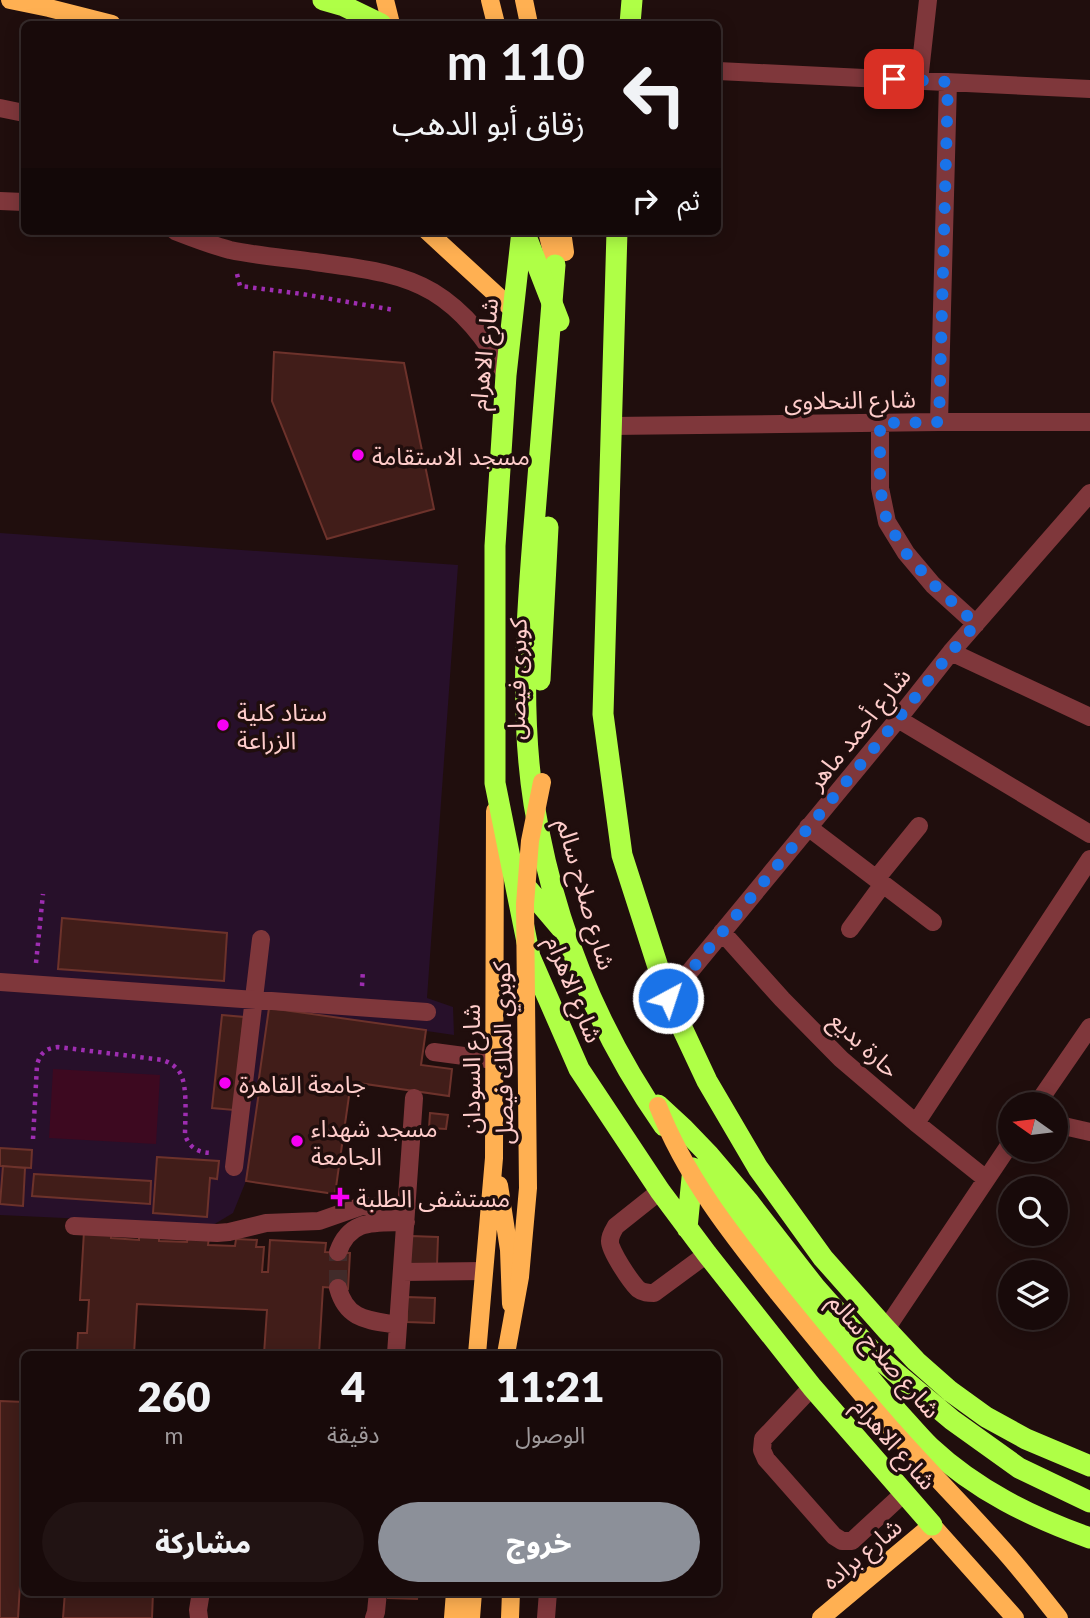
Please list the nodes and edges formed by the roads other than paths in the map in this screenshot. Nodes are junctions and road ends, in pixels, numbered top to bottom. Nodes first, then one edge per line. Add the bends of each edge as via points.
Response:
1 (10, 0) edge
2 (323, 0) edge
3 (386, 0) edge
4 (489, 0) edge
5 (524, 0) edge
6 (632, 0) edge
7 (928, 0) edge
8 (100, 21) edge
9 (376, 21) edge
10 (390, 21) edge
11 (495, 21) edge
12 (529, 21) edge
13 (630, 21) edge
14 (721, 71) edge
15 (919, 80) junction
16 (948, 82) junction
17 (1090, 89) edge
18 (0, 108) edge
19 (21, 112) edge
20 (0, 201) edge
21 (21, 202) edge
22 (186, 235) edge
23 (431, 235) edge
24 (523, 235) edge
25 (525, 235) edge
26 (550, 235) edge
27 (617, 235) edge
28 (561, 249) edge
29 (514, 311) junction
30 (559, 321) junction
31 (506, 375) junction
32 (939, 422) junction
33 (1090, 422) edge
34 (880, 423) junction
35 (611, 426) junction
36 (1090, 493) edge
37 (976, 624) junction
38 (951, 652) junction
39 (1090, 717) edge
40 (898, 719) junction
41 (542, 782) junction
42 (495, 783) junction
43 (919, 826) dead end
44 (808, 827) junction
45 (1090, 834) edge
46 (1090, 859) edge
47 (512, 871) junction
48 (880, 882) junction
49 (933, 922) dead end
50 (850, 929) dead end
51 (722, 932) junction
52 (566, 933) junction
53 (261, 939) dead end
54 (0, 982) edge
55 (668, 998) junction
56 (254, 999) junction
57 (427, 1012) dead end
58 (1087, 1036) edge
59 (434, 1052) dead end
60 (494, 1060) junction
61 (1046, 1092) edge
62 (414, 1098) dead end
63 (658, 1106) junction
64 (916, 1123) junction
65 (1068, 1127) edge
66 (1090, 1132) edge
67 (494, 1158) junction
68 (235, 1161) road end
69 (998, 1162) edge
70 (694, 1168) junction
71 (986, 1179) junction
72 (660, 1191) junction
73 (407, 1214) junction
74 (74, 1226) dead end
75 (687, 1228) junction
76 (338, 1252) tunnel mouth
77 (707, 1254) junction
78 (484, 1271) junction
79 (402, 1272) junction
80 (338, 1288) tunnel mouth
81 (398, 1325) junction
82 (886, 1329) junction
83 (396, 1351) edge
84 (477, 1351) edge
85 (507, 1351) edge
86 (513, 1351) edge
87 (812, 1387) junction
88 (1090, 1466) edge
89 (904, 1493) junction
90 (1090, 1502) edge
91 (932, 1525) junction
92 (1090, 1538) edge
93 (200, 1596) edge
94 (378, 1596) edge
95 (455, 1596) edge
96 (473, 1596) edge
97 (511, 1596) edge
98 (548, 1596) edge
99 (199, 1618) edge
100 (374, 1618) edge
101 (453, 1618) edge
102 (471, 1618) edge
103 (510, 1618) edge
104 (545, 1618) edge
105 (821, 1618) edge
106 (1015, 1618) edge
107 (1059, 1618) edge

1 - 8 main road
2 - 9 highway
3 - 10 main road
4 - 11 main road
5 - 12 main road
6 - 13 highway
7 - 15 street
14 - 15 street
15 - 16 street
16 - 17 street
16 - 32 street
18 - 19 street
20 - 21 street
22 - 31 street via 230,250 408,280 433,292 476,328
23 - 29 main road
24 - 29 highway, شارع الاهرام
25 - 30 highway, bridge
26 - 28 main road
27 - 35 highway
28 - 30 highway, كوبرى فيصل
28 - 52 highway, شارع صلاح سالم via 528,600 526,669 534,803
29 - 31 highway, شارع الاهرام
30 - 41 highway, كوبرى فيصل via 538,705
31 - 42 highway, شارع الاهرام via 495,546
32 - 33 street, شارع النحلاوى
32 - 34 street, شارع النحلاوى
34 - 35 street, شارع النحلاوى
34 - 37 street via 880,488 887,522 933,584
35 - 55 highway via 603,714 622,855
36 - 37 street, شارع أحمد ماهر
37 - 38 street, شارع أحمد ماهر
38 - 39 street
38 - 40 street, شارع أحمد ماهر
40 - 44 street, شارع أحمد ماهر
40 - 45 street
41 - 63 highway, كوبرى فيصل, bridge via 556,868 581,951 615,1031
41 - 85 main road, كوبري الملك فيصل, bridge via 530,841 525,904 528,1188 520,1277
42 - 47 highway, شارع الاهرام
42 - 60 main road, شارع السودان
43 - 48 street
44 - 48 street
44 - 51 street, شارع أحمد ماهر
46 - 64 street
47 - 52 highway
47 - 72 highway, شارع الاهرام via 530,957 579,1069
48 - 49 street
48 - 50 street
51 - 55 street, شارع أحمد ماهر
51 - 64 street, حارة بديع via 841,1059
52 - 70 highway, شارع صلاح سالم via 619,1056
53 - 56 street
54 - 56 street
55 - 82 highway via 707,1081 758,1168 823,1258
56 - 57 street
56 - 68 street
58 - 61 street
59 - 60 street
60 - 67 main road, شارع السودان
62 - 73 street
63 - 90 highway, كوبرى فيصل via 709,1155 878,1358 1019,1468
63 - 107 main road, bridge via 682,1158 744,1249 835,1364
64 - 71 street, حارة بديع
65 - 66 street
67 - 78 main road, شارع السودان
67 - 86 main road, كوبري الملك فيصل via 509,1251
69 - 71 street
70 - 75 highway
70 - 92 highway, شارع صلاح سالم via 931,1447 969,1479 1012,1505
71 - 82 street
72 - 75 highway, شارع الاهرام
72 - 77 street via 616,1226 609,1243 639,1289 654,1293
73 - 74 street via 362,1206 319,1221 266,1223 217,1233
73 - 76 street via 357,1227 348,1233
73 - 79 street
75 - 77 highway, شارع الاهرام
77 - 87 highway, شارع الاهرام
78 - 79 street
78 - 84 main road, شارع السودان
79 - 81 street
80 - 81 street via 356,1316
81 - 83 street
82 - 88 highway, شارع صلاح سالم via 941,1384 986,1417
87 - 89 highway, شارع الاهرام
87 - 89 street via 763,1439 766,1459 842,1542 852,1541
89 - 91 highway, شارع الاهرام
91 - 105 main road, شارع براده
91 - 106 main road, شارع الاهرام
93 - 99 street
94 - 100 street
95 - 101 main road
96 - 102 main road
97 - 103 main road
98 - 104 street

